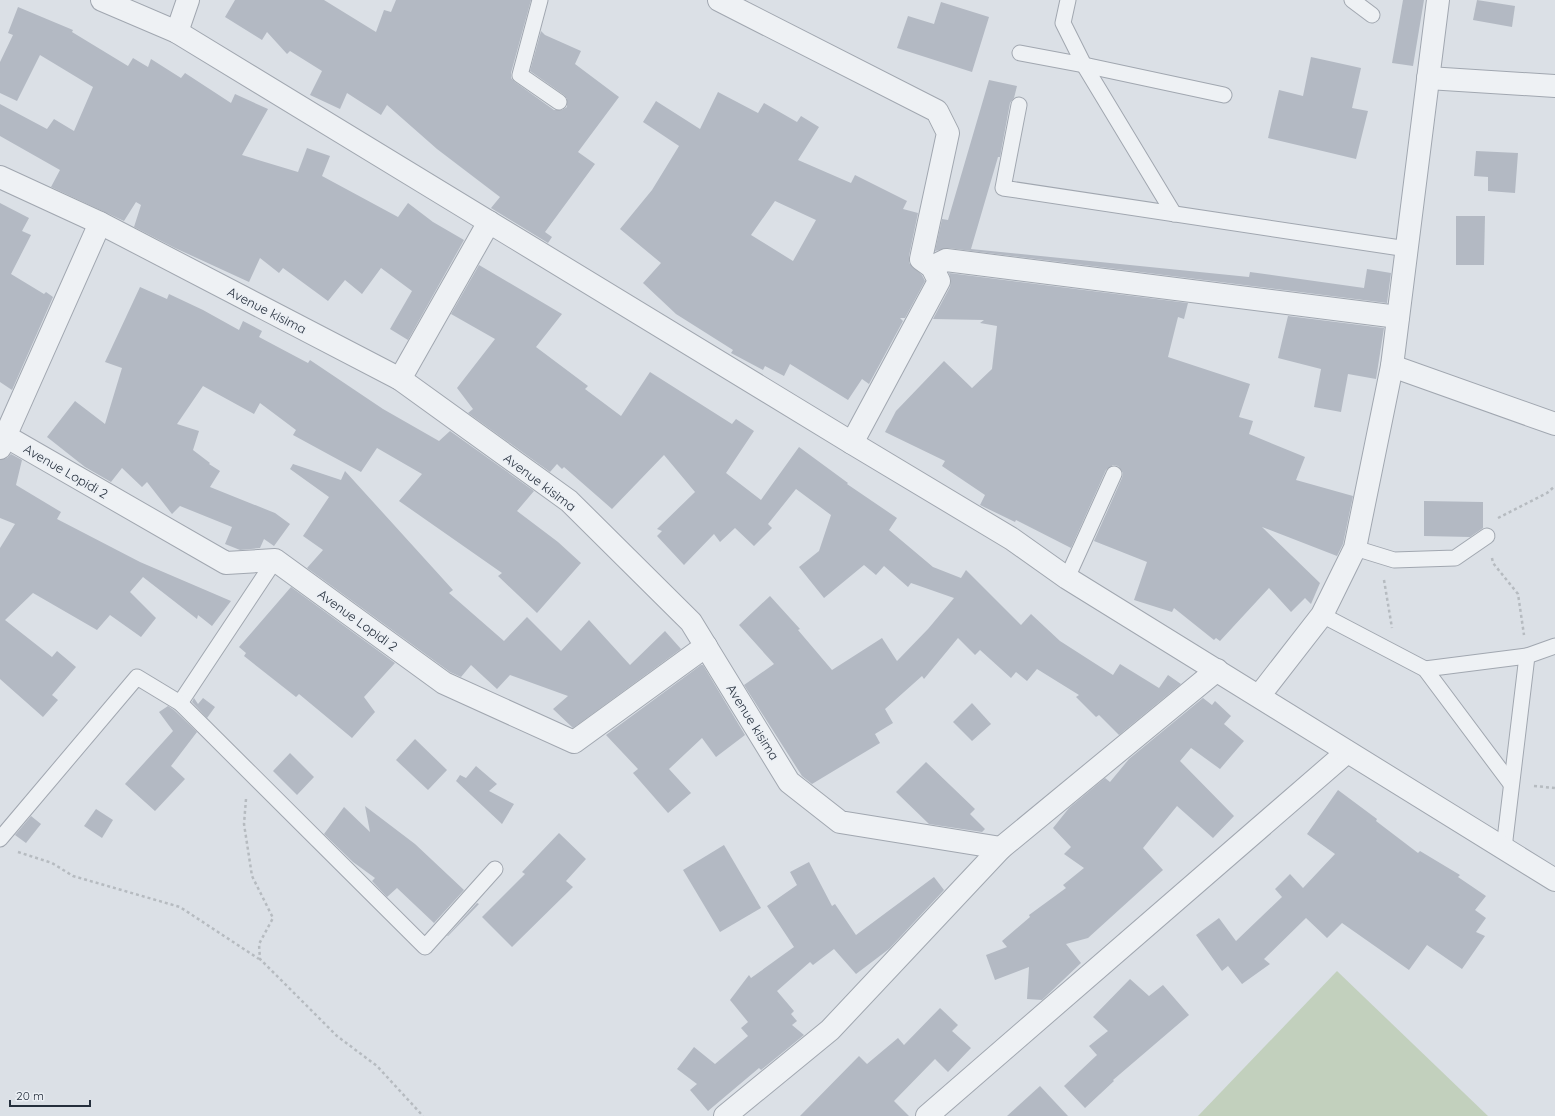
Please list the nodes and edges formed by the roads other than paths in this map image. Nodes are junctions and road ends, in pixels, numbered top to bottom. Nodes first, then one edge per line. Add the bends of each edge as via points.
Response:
1 (102, 0) edge
2 (188, 0) edge
3 (540, 0) edge
4 (719, 0) edge
5 (1068, 0) edge
6 (1352, 0) edge
7 (1438, 0) edge
8 (1372, 15) dead end
9 (177, 32) junction
10 (1020, 53) dead end
11 (1084, 65) junction
12 (1428, 78) junction
13 (1555, 86) edge
14 (1224, 95) dead end
15 (559, 102) dead end
16 (1019, 104) dead end
17 (0, 177) edge
18 (1174, 214) junction
19 (488, 222) junction
20 (100, 224) junction
21 (1407, 249) junction
22 (932, 268) junction
23 (1398, 317) junction
24 (1392, 366) junction
25 (400, 379) junction
26 (1555, 424) edge
27 (2, 439) edge
28 (852, 443) junction
29 (1114, 474) dead end
30 (1486, 536) road end
31 (1355, 548) junction
32 (275, 560) junction
33 (1067, 578) junction
34 (1322, 615) junction
35 (706, 646) junction
36 (1555, 646) edge
37 (1527, 656) junction
38 (1425, 669) junction
39 (1217, 670) junction
40 (1259, 696) junction
41 (180, 703) junction
42 (1346, 752) junction
43 (1511, 784) junction
44 (0, 839) edge
45 (1001, 848) junction
46 (1504, 848) junction
47 (495, 869) dead end
48 (1555, 880) edge
49 (725, 1116) edge
50 (927, 1116) edge

1 - 9 street
2 - 9 street
3 - 15 lane via 520,75
4 - 22 street via 937,111 948,134 921,260
5 - 11 lane via 1063,22
6 - 8 lane
7 - 12 street
9 - 19 street
10 - 11 lane
11 - 14 lane
11 - 18 lane
12 - 13 street
12 - 21 street
16 - 18 lane via 1003,188
17 - 20 street, Avenue kisima
18 - 21 lane
19 - 25 street
19 - 28 street
20 - 25 street, Avenue kisima
20 - 27 street
21 - 23 street
22 - 23 street via 946,260
22 - 28 street via 939,281
23 - 24 street
24 - 26 street
24 - 31 street
25 - 35 street, Avenue kisima via 569,501 691,622
27 - 32 street, Avenue Lopidi 2 via 226,563
28 - 33 street via 1012,539
29 - 33 lane
30 - 31 lane via 1455,558 1394,560
31 - 34 street
32 - 35 street, Avenue Lopidi 2 via 444,683 574,742
32 - 41 lane
33 - 39 street
34 - 38 lane
34 - 40 street
35 - 45 street, Avenue kisima via 789,782 840,822
36 - 37 lane
37 - 38 lane
37 - 43 lane
38 - 43 lane
39 - 40 street
39 - 45 street
40 - 42 street
41 - 44 lane via 137,677
41 - 47 lane via 425,947
42 - 46 street
42 - 50 street
43 - 46 lane
45 - 49 street via 830,1030
46 - 48 street

